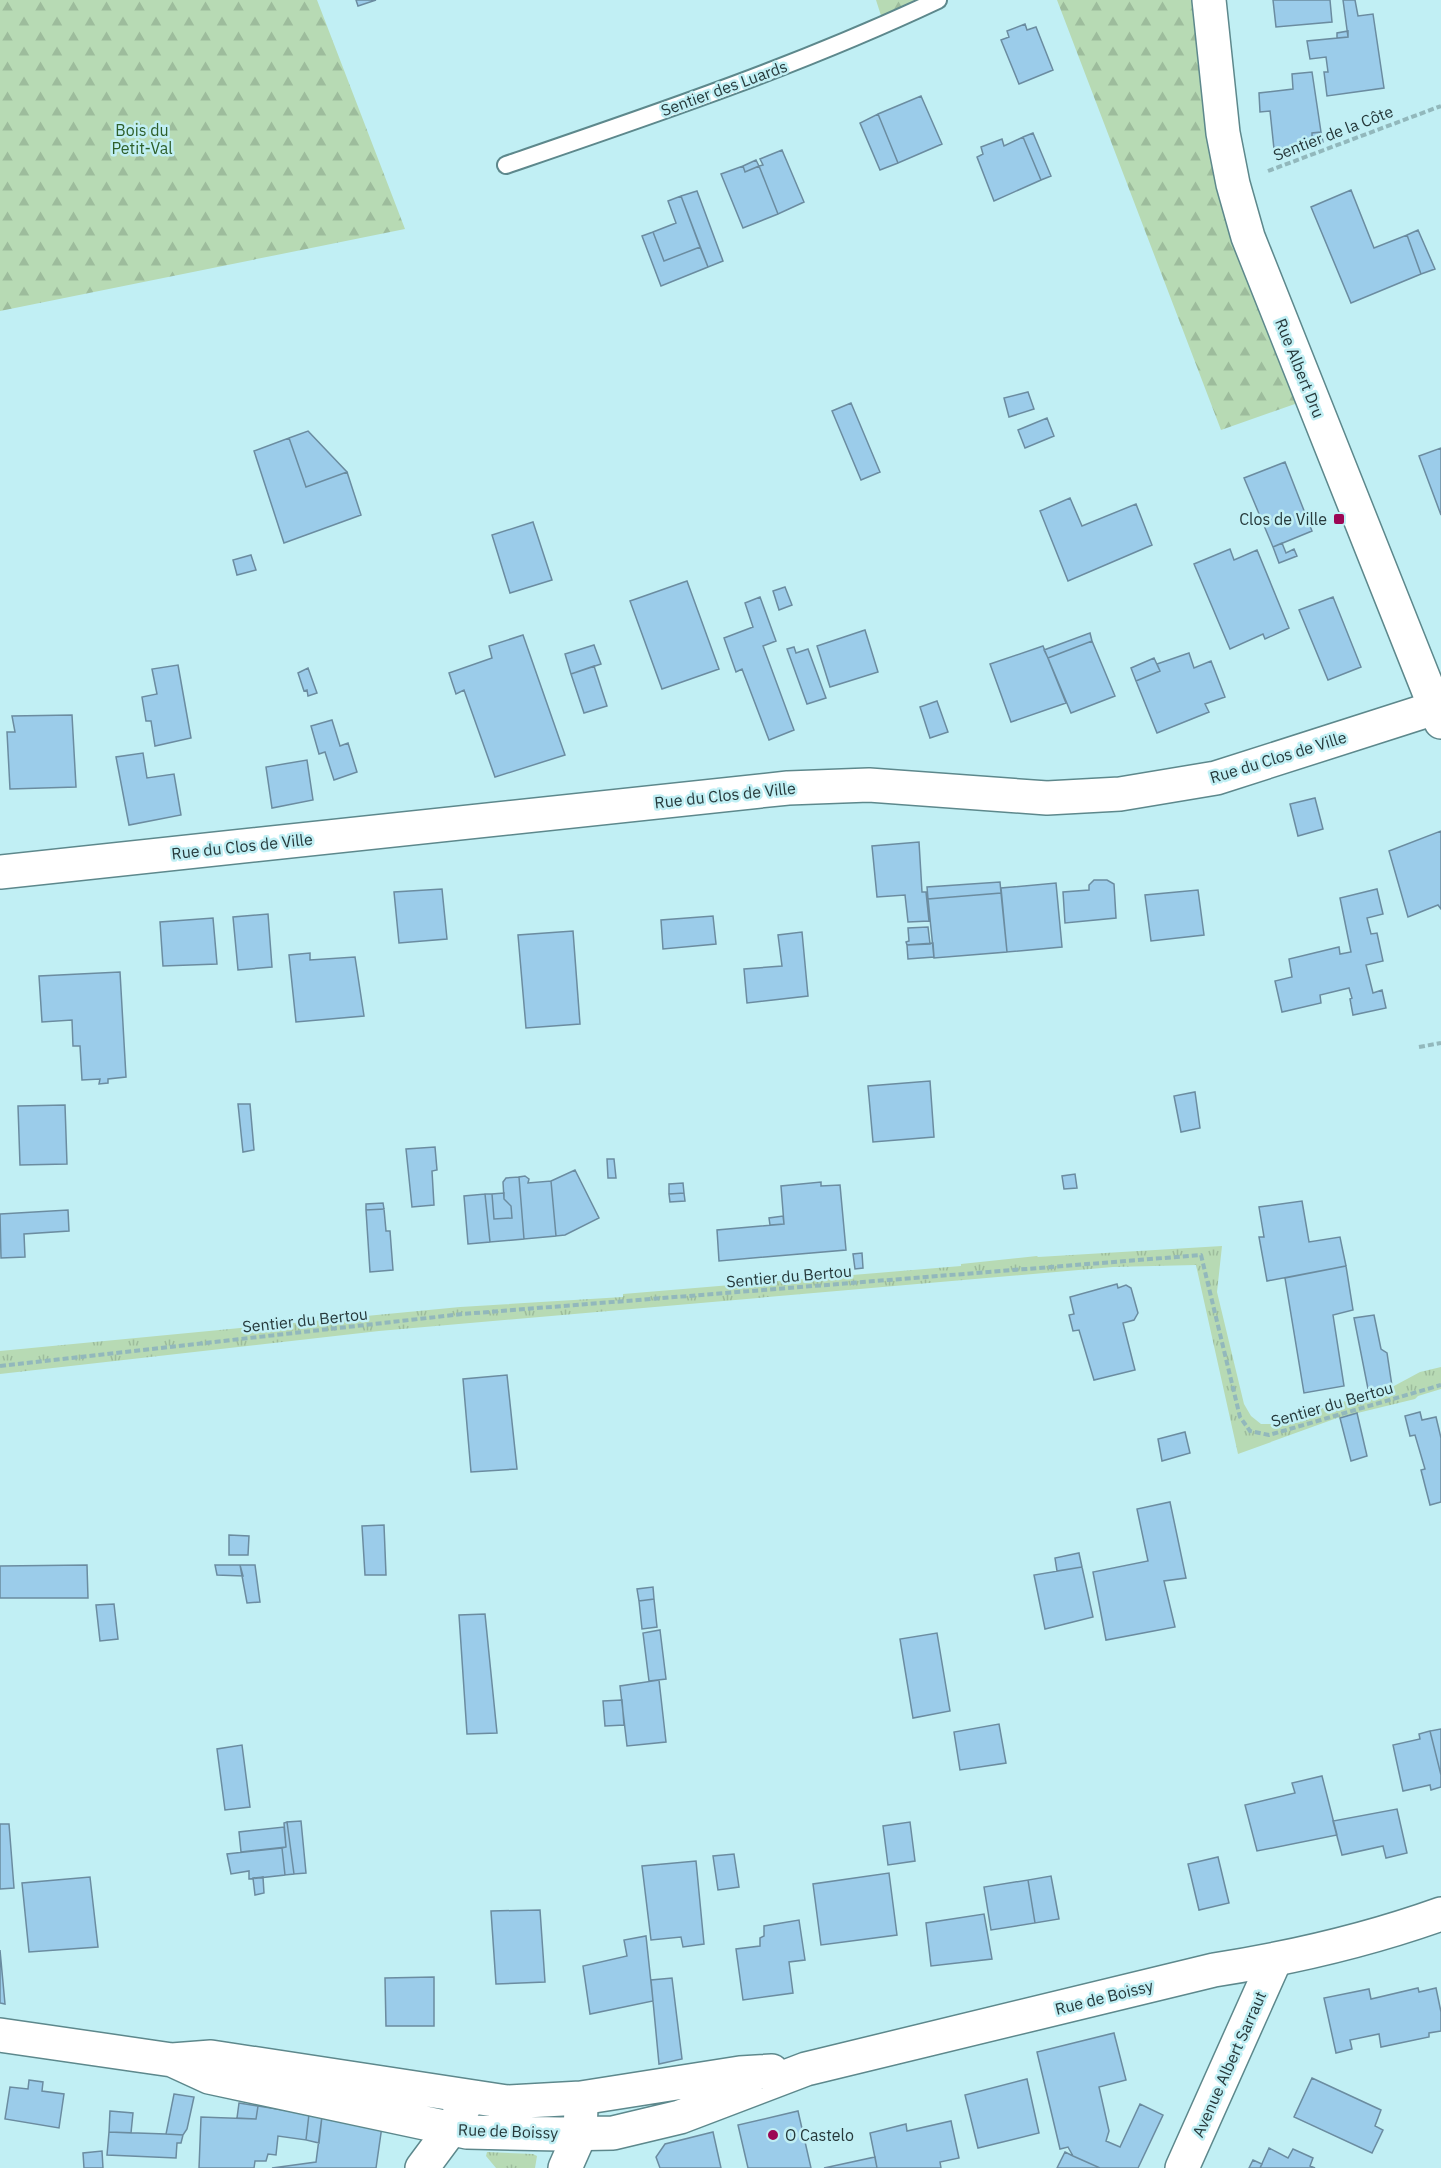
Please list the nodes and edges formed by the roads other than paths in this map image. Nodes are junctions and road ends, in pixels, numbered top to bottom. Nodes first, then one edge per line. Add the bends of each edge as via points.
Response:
1 (938, 0) edge
2 (1209, 0) edge
3 (506, 165) dead end
4 (1439, 712) edge
5 (0, 872) edge
6 (1441, 1914) edge
7 (1441, 1924) edge
8 (1401, 1928) junction
9 (1275, 1960) junction
10 (0, 2035) edge
11 (172, 2060) junction
12 (806, 2069) junction
13 (469, 2097) junction
14 (581, 2098) junction
15 (452, 2129) junction
16 (580, 2134) junction
17 (422, 2168) edge
18 (565, 2168) edge
19 (1182, 2168) edge

1 - 3 lane, Sentier des Luards via 848,42
2 - 4 street, Rue Albert Dru via 1223,133 1248,237
4 - 5 street, Rue du Clos de Ville via 1216,778 1120,794 1047,798 868,785 788,788
6 - 8 street, Rue de Boissy
7 - 8 street, Rue de Boissy
8 - 9 street, Rue de Boissy
9 - 12 street, Rue de Boissy via 1214,1970
9 - 19 street, Avenue Albert Sarraut
10 - 11 street, Rue de Boissy
11 - 13 street, Rue de Boissy via 211,2057
11 - 15 street, Rue de Boissy via 208,2077
12 - 14 street, Rue de Boissy via 740,2073
12 - 16 street, Rue de Boissy via 680,2117 613,2133
13 - 14 street, Rue de Boissy via 507,2102
13 - 15 street
14 - 16 street
15 - 16 street, Rue de Boissy
15 - 17 street
16 - 18 street

